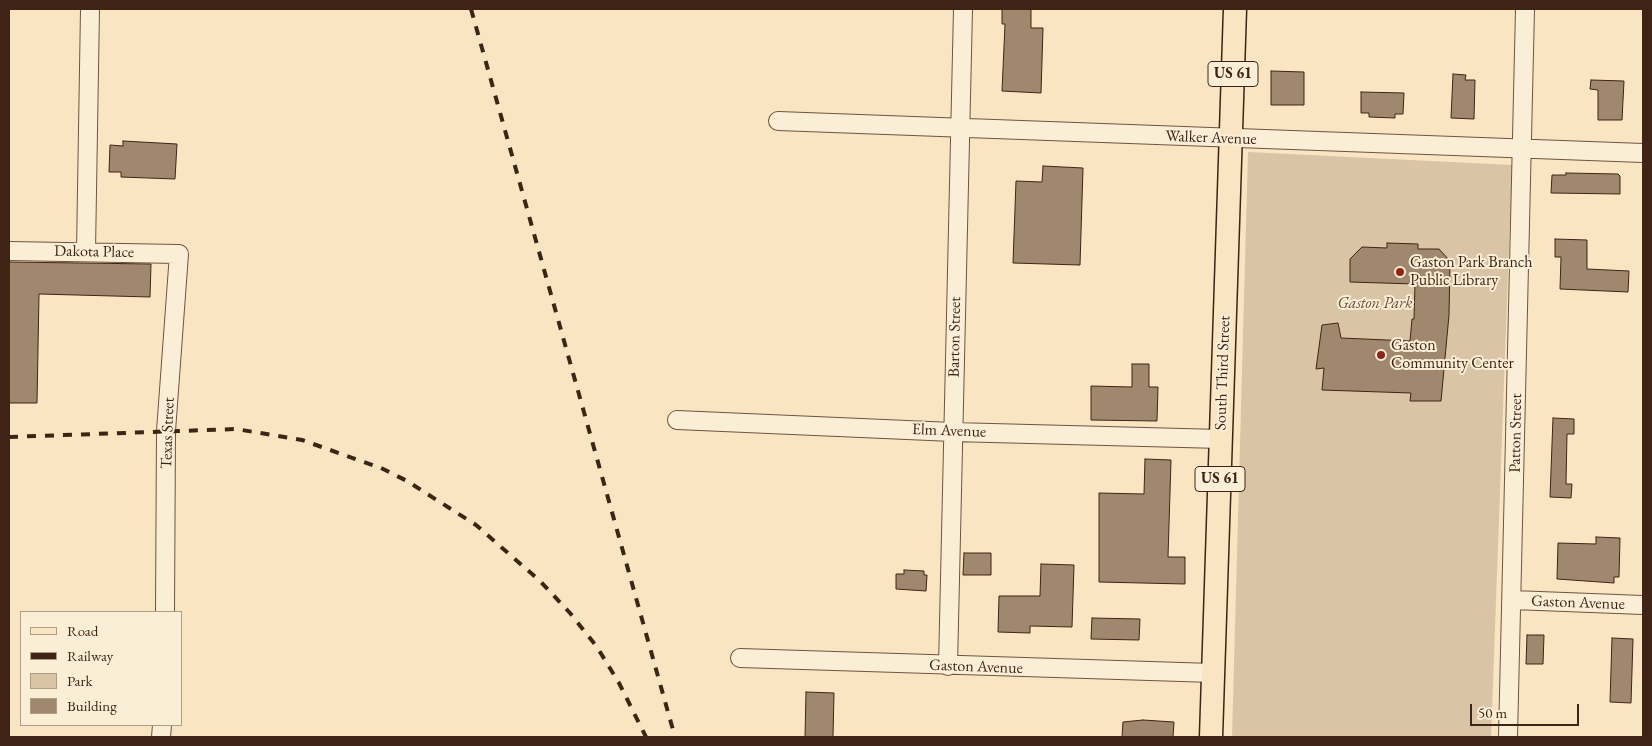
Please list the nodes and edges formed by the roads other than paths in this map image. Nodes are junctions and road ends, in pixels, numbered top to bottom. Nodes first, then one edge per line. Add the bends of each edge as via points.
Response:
1 (90, 9) edge
2 (963, 9) edge
3 (1234, 9) edge
4 (1526, 9) edge
5 (778, 121) dead end
6 (961, 128) junction
7 (1231, 139) junction
8 (1521, 149) junction
9 (1643, 153) edge
10 (9, 251) edge
11 (86, 251) junction
12 (179, 254) joint
13 (677, 420) dead end
14 (953, 432) junction
15 (1221, 439) junction
16 (1513, 600) junction
17 (1643, 605) edge
18 (165, 611) edge
19 (740, 658) dead end
20 (948, 666) junction
21 (1213, 673) junction
22 (1211, 737) edge
23 (1508, 737) edge

1 - 11 street
2 - 6 street, Barton Street
3 - 7 main road, South Third Street / US 61
4 - 8 street, Patton Street
5 - 6 street, Walker Avenue
6 - 7 street, Walker Avenue
6 - 14 street, Barton Street
7 - 8 street, Walker Avenue
7 - 15 main road, South Third Street / US 61
8 - 9 street, Walker Avenue
8 - 16 street, Patton Street
10 - 11 street, Dakota Place
11 - 12 street, Dakota Place
12 - 18 street, Texas Street via 166,431
13 - 14 street, Elm Avenue
14 - 15 street, Elm Avenue
14 - 20 street, Barton Street
15 - 21 main road, South Third Street / US 61
16 - 17 street, Gaston Avenue
16 - 23 street, Patton Street
19 - 20 street, Gaston Avenue
20 - 21 street, Gaston Avenue
21 - 22 main road, South Third Street / US 61

